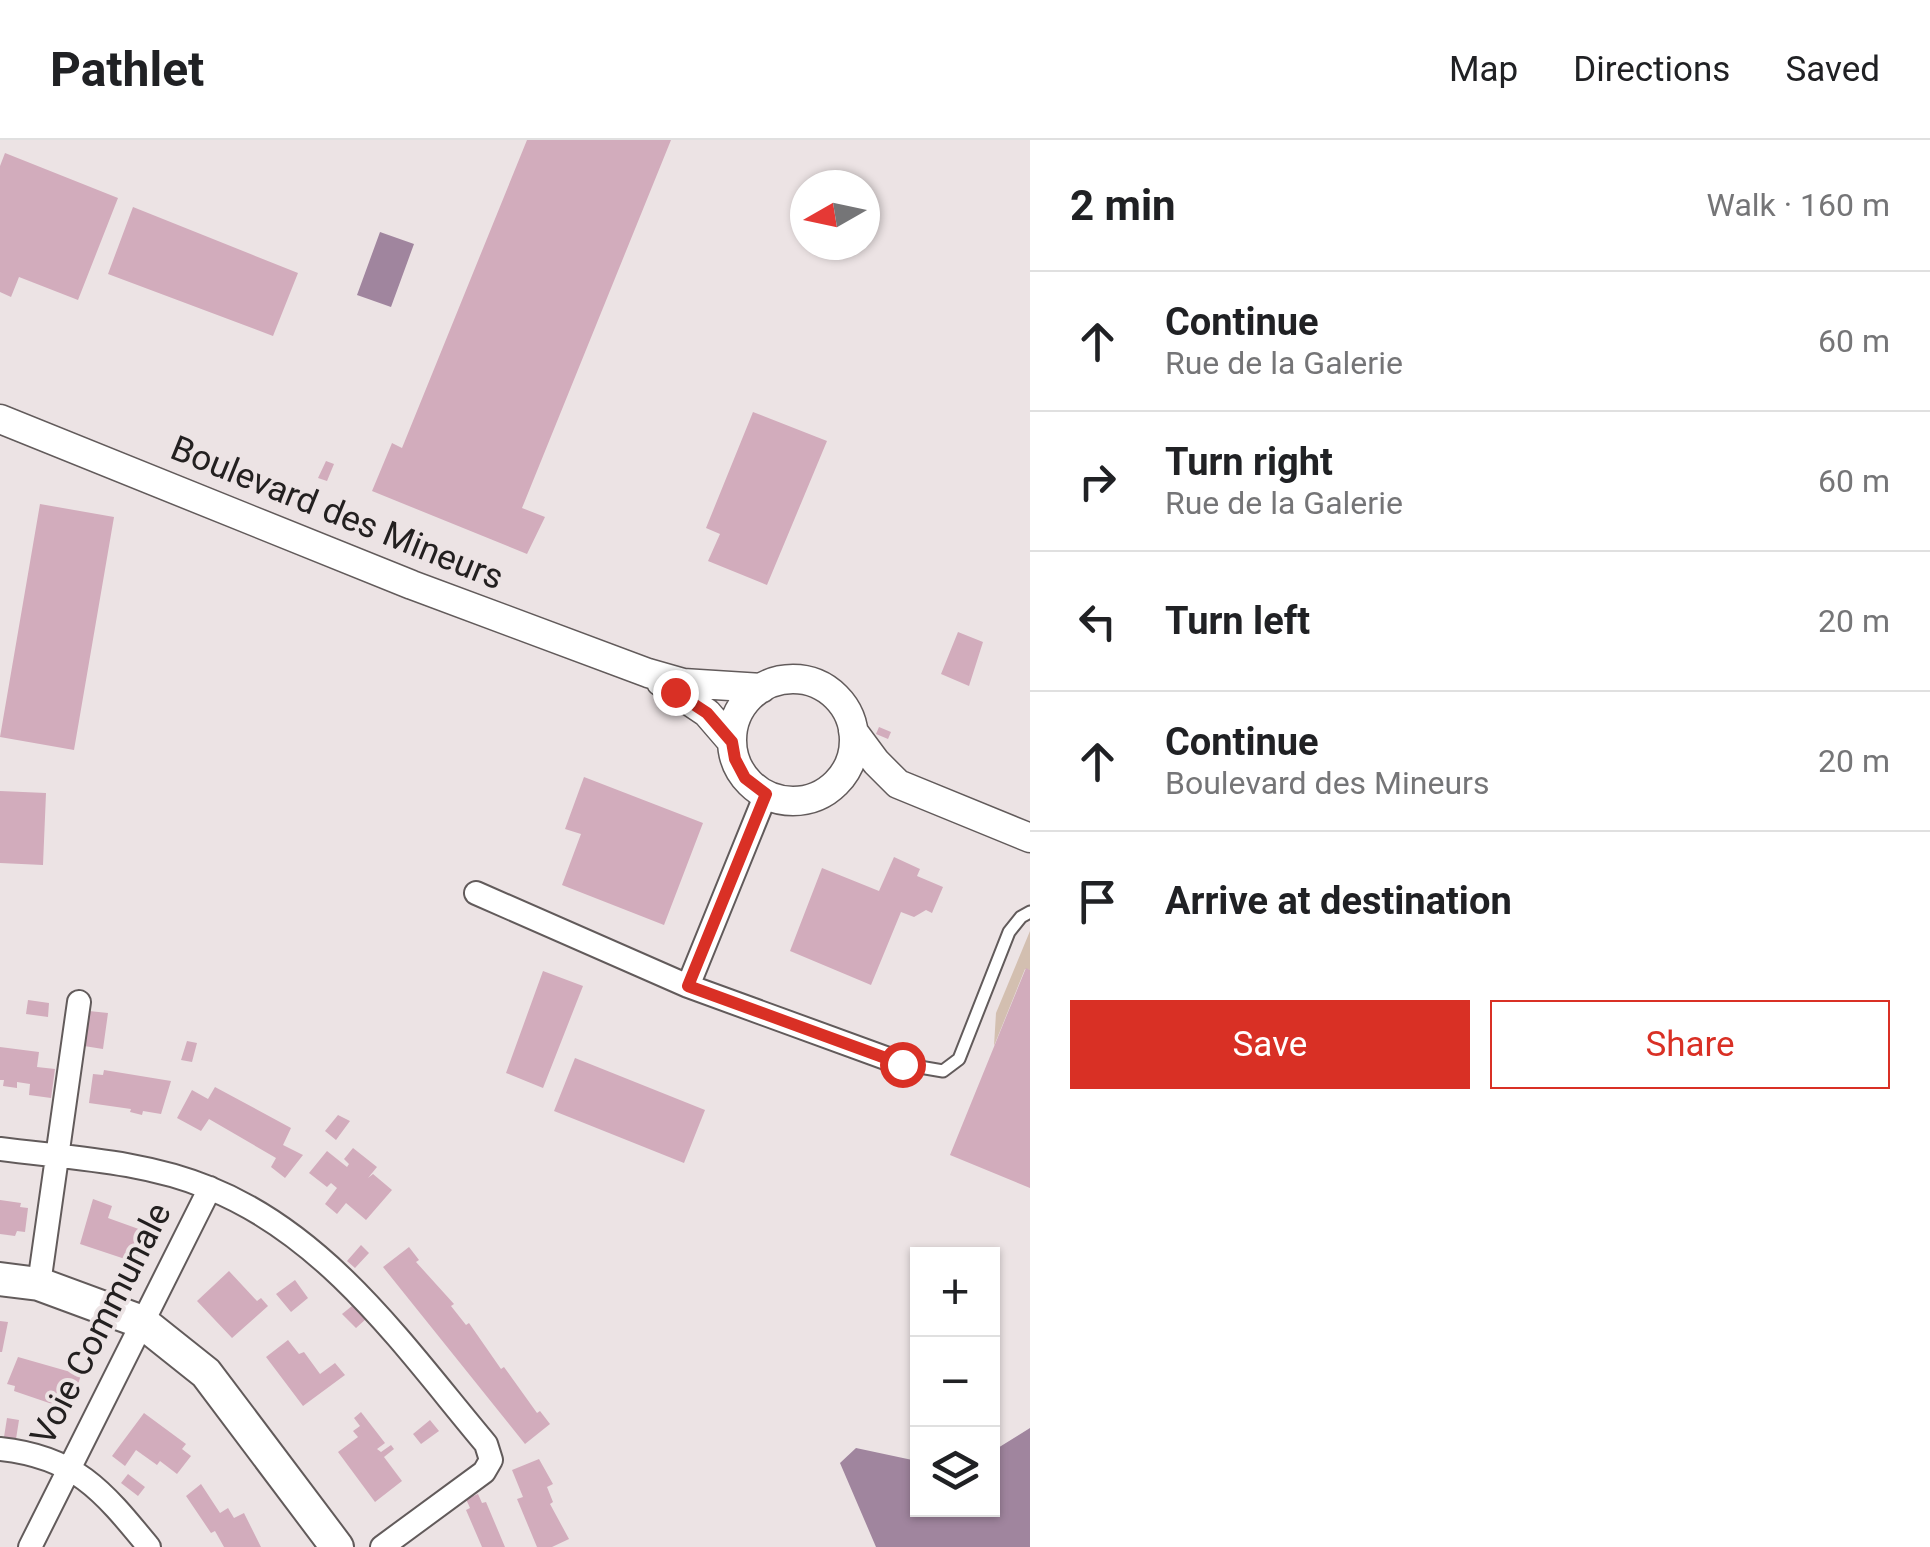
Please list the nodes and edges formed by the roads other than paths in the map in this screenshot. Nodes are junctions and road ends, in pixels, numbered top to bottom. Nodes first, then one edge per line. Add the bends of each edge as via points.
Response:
1 (0, 418) edge
2 (648, 674) junction
3 (762, 688) junction
4 (853, 731) junction
5 (732, 742) junction
6 (898, 784) junction
7 (822, 793) junction
8 (766, 794) junction
9 (1030, 838) edge
10 (476, 892) dead end
11 (1030, 912) edge
12 (688, 986) junction
13 (79, 1002) dead end
14 (902, 1064) joint
15 (0, 1150) edge
16 (60, 1156) junction
17 (210, 1188) junction
18 (0, 1279) edge
19 (39, 1284) junction
20 (142, 1322) junction
21 (0, 1448) edge
22 (69, 1466) junction
23 (30, 1547) edge
24 (150, 1547) edge
25 (337, 1547) edge
26 (382, 1547) edge

1 - 2 street, Boulevard des Mineurs
2 - 3 street, Boulevard des Mineurs
2 - 5 street, Boulevard des Mineurs via 707,713
3 - 4 street via 782,678 810,680 838,697
3 - 5 street via 738,711
4 - 6 street
4 - 7 street via 848,770
5 - 8 street via 745,778
6 - 7 street
6 - 9 street
7 - 8 street via 790,802
8 - 12 street
10 - 12 street
11 - 14 lane via 1009,932 958,1060 943,1071
12 - 14 street
13 - 16 street, Voie Communale
15 - 16 street
16 - 17 street via 134,1166
16 - 19 street, Voie Communale
17 - 20 street, Voie Communale
17 - 26 street via 278,1225 352,1286 486,1444 491,1460 484,1472
18 - 19 main road
19 - 20 main road
20 - 22 street, Voie Communale
20 - 25 main road via 206,1373
21 - 22 street
22 - 23 street, Voie Communale
22 - 24 street via 106,1495

